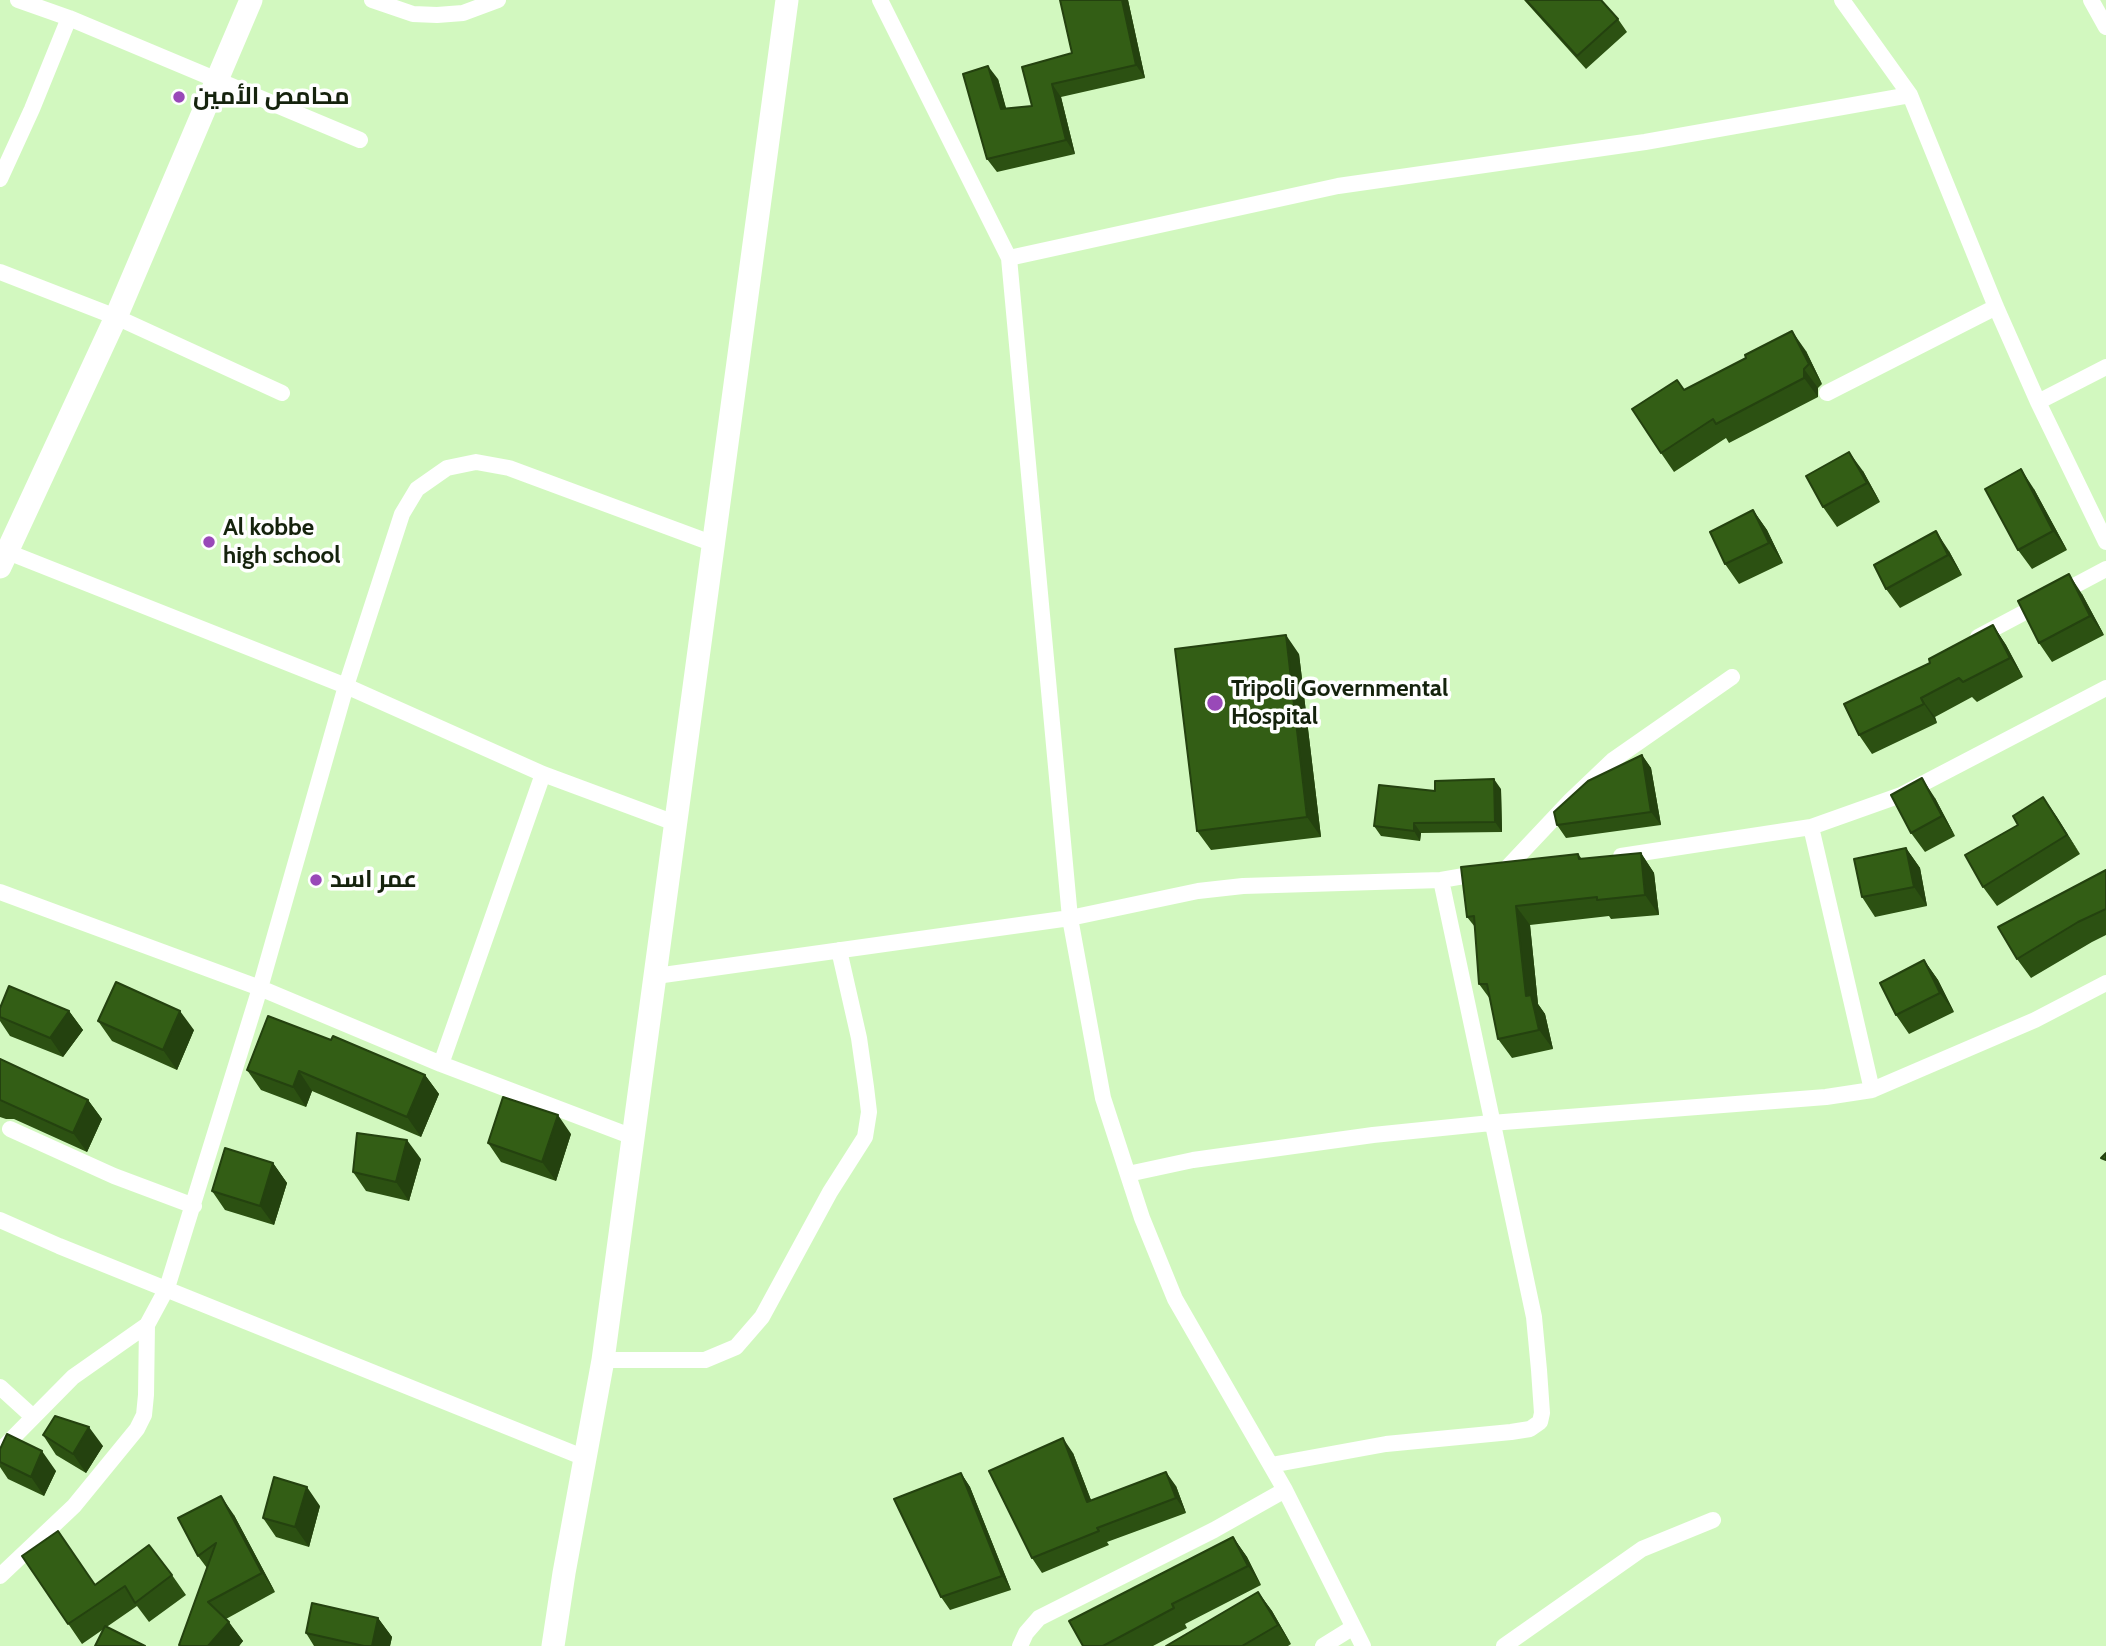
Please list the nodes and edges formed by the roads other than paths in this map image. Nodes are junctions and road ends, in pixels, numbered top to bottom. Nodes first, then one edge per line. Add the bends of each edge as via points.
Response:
1 (18, 0) edge
2 (251, 0) edge
3 (372, 0) edge
4 (498, 0) edge
5 (787, 0) edge
6 (880, 0) edge
7 (1842, 0) edge
8 (2091, 0) edge
9 (69, 18) junction
10 (2106, 27) edge
11 (218, 79) junction
12 (1910, 95) junction
13 (360, 140) dead end
14 (0, 179) edge
15 (1009, 258) junction
16 (0, 272) edge
17 (1996, 307) junction
18 (116, 317) junction
19 (2106, 367) edge
20 (282, 393) dead end
21 (1827, 393) dead end
22 (2038, 402) junction
23 (2106, 542) edge
24 (714, 544) junction
25 (3, 556) edge
26 (2106, 569) edge
27 (1961, 646) edge
28 (1732, 677) dead end
29 (346, 686) junction
30 (2106, 688) edge
31 (543, 774) junction
32 (675, 823) junction
33 (1811, 827) junction
34 (1599, 858) edge
35 (1532, 866) edge
36 (1505, 870) junction
37 (1441, 880) junction
38 (0, 892) edge
39 (1070, 918) junction
40 (839, 950) junction
41 (656, 976) junction
42 (2106, 983) edge
43 (260, 988) junction
44 (441, 1063) junction
45 (1872, 1090) junction
46 (1491, 1123) junction
47 (10, 1129) edge
48 (633, 1137) junction
49 (1128, 1174) junction
50 (194, 1206) junction
51 (0, 1220) edge
52 (167, 1288) junction
53 (147, 1325) junction
54 (603, 1360) junction
55 (0, 1387) edge
56 (32, 1416) junction
57 (0, 1451) edge
58 (585, 1458) junction
59 (1270, 1465) junction
60 (1285, 1490) junction
61 (1713, 1520) dead end
62 (0, 1576) edge
63 (1352, 1628) junction
64 (553, 1646) edge
65 (1020, 1646) edge
66 (1323, 1646) edge
67 (1363, 1646) edge
68 (1504, 1646) edge

1 - 9 street
2 - 11 main road
3 - 4 street via 413,14 437,15 463,13
5 - 24 main road
6 - 15 street
7 - 12 street
8 - 10 street
9 - 11 street
9 - 14 street
11 - 13 street
11 - 18 main road
12 - 15 street via 1645,142 1338,186
12 - 17 street
15 - 39 street
16 - 18 street
17 - 21 street
17 - 22 street
18 - 20 street
18 - 25 main road
19 - 22 street
22 - 23 street
24 - 29 street via 509,468 476,462 447,468 417,489 402,514
24 - 32 main road
25 - 29 street
26 - 27 street
28 - 36 street via 1613,760
29 - 31 street
29 - 43 street
30 - 33 street via 1900,795
31 - 32 street
31 - 44 street
32 - 41 main road
33 - 34 street
33 - 45 street
35 - 36 street
36 - 37 street
37 - 39 street via 1243,886
37 - 46 street
38 - 43 street
39 - 40 street
39 - 49 street via 1103,1098
40 - 41 street
40 - 54 street via 866,1087 869,1112 864,1137 762,1317 736,1347 705,1360
41 - 48 main road
42 - 45 street via 2035,1020
43 - 44 street
43 - 50 street
44 - 48 street
45 - 46 street
46 - 49 street via 1193,1160
46 - 59 street via 1534,1317 1540,1422 1530,1429 1386,1444
47 - 50 street
48 - 54 main road
49 - 59 street via 1175,1299
50 - 52 street
51 - 52 street
52 - 53 street
52 - 58 street
53 - 56 street via 73,1377
53 - 62 street via 146,1395 137,1429 74,1506
54 - 58 main road
55 - 56 street
56 - 57 street
58 - 64 main road
59 - 60 street
60 - 63 street
60 - 65 street via 1040,1618
61 - 68 street via 1642,1549
63 - 66 street
63 - 67 street

